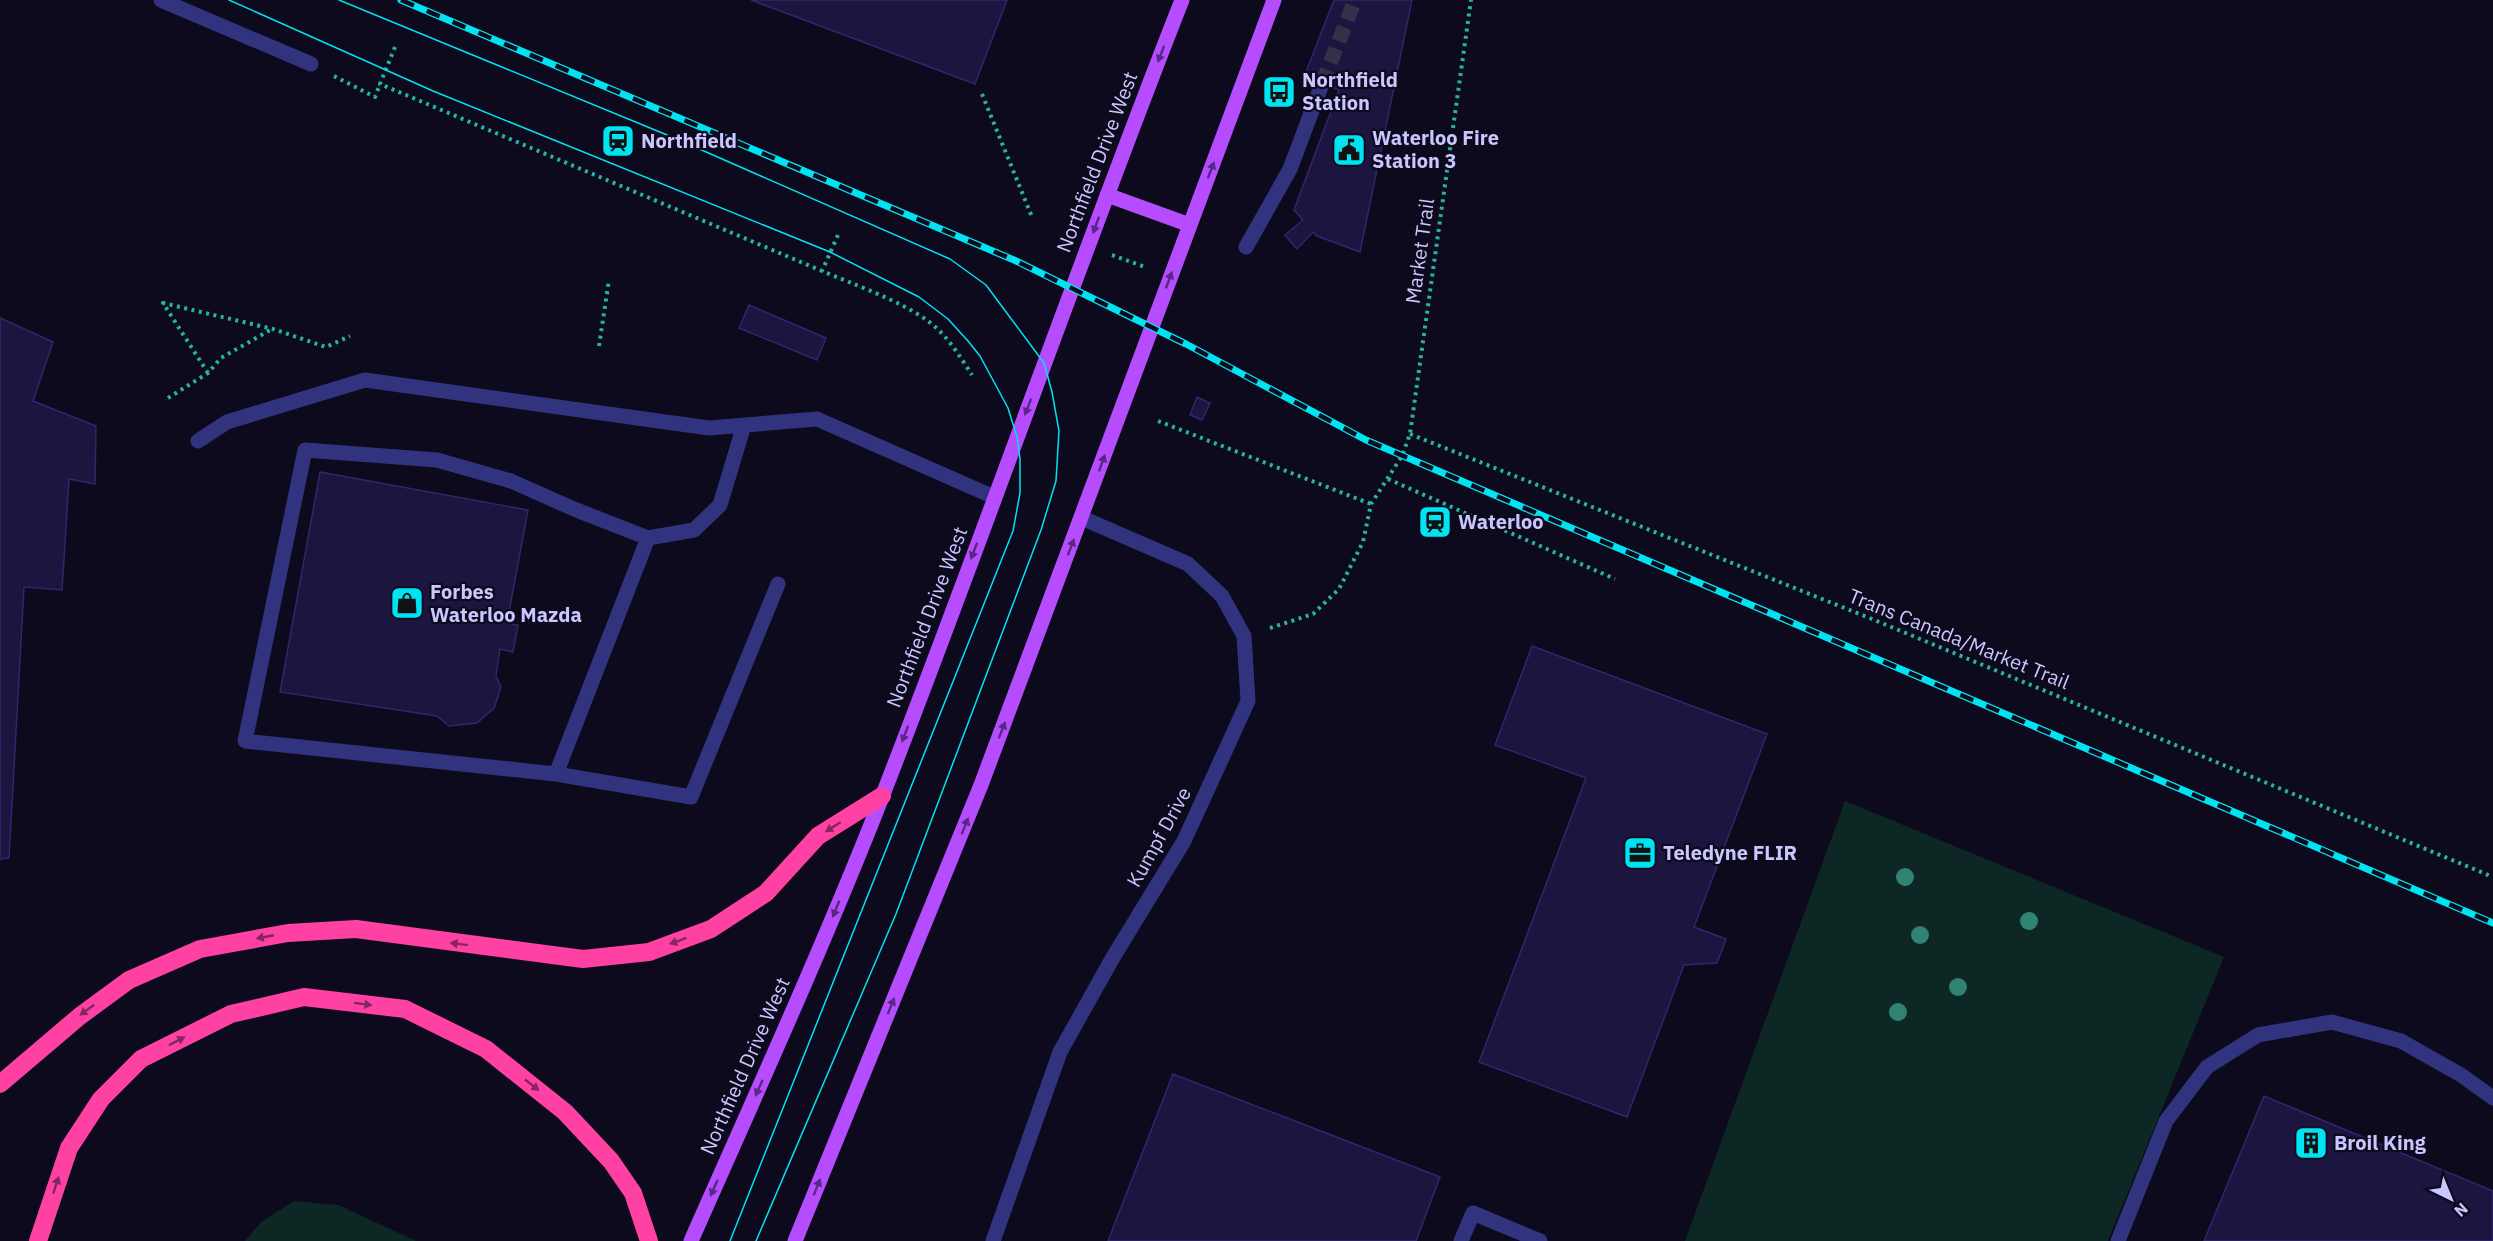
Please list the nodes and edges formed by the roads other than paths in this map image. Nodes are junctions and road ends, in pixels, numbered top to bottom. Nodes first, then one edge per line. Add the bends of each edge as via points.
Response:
1 (161, 0) edge
2 (1182, 0) edge
3 (1274, 0) edge
4 (311, 64) road end
5 (1322, 84) tunnel mouth
6 (1107, 195) junction
7 (1190, 225) junction
8 (1246, 247) dead end
9 (744, 425) junction
10 (198, 441) dead end
11 (994, 497) junction
12 (1082, 518) junction
13 (648, 538) junction
14 (778, 584) dead end
15 (556, 774) junction
16 (882, 796) junction
17 (0, 1084) edge
18 (2493, 1098) edge
19 (38, 1241) edge
20 (649, 1241) edge
21 (691, 1241) edge
22 (795, 1241) edge
23 (993, 1241) edge
24 (1461, 1241) edge
25 (1540, 1241) edge
26 (2118, 1241) edge

1 - 4 street
2 -> 6 main road, Northfield Drive West
7 -> 3 main road
5 - 8 street via 1290,169
6 - 7 main road
6 -> 11 main road, Northfield Drive West
12 -> 7 main road
9 - 10 street via 710,428 364,380 227,422
9 - 11 street via 817,419
9 - 13 street via 720,505 694,530
11 -> 16 main road, Northfield Drive West
22 -> 12 main road via 981,784
12 - 23 street, Kumpf Drive via 1188,564 1222,596 1244,636 1248,701 1184,841 1060,1052
13 - 15 street
13 - 15 street via 511,481 437,460 305,450 244,741
14 - 15 street via 691,797
16 -> 17 highway via 818,836 766,893 711,929 649,952 583,959 356,929 288,933 200,949 129,980
16 -> 21 main road, Northfield Drive West via 815,962
18 - 26 street via 2401,1041 2332,1022 2258,1035 2207,1067 2166,1121
19 -> 20 highway via 69,1148 101,1099 141,1059 231,1014 304,997 405,1009 486,1049 565,1112 611,1161 633,1193
24 - 25 street via 1473,1213

